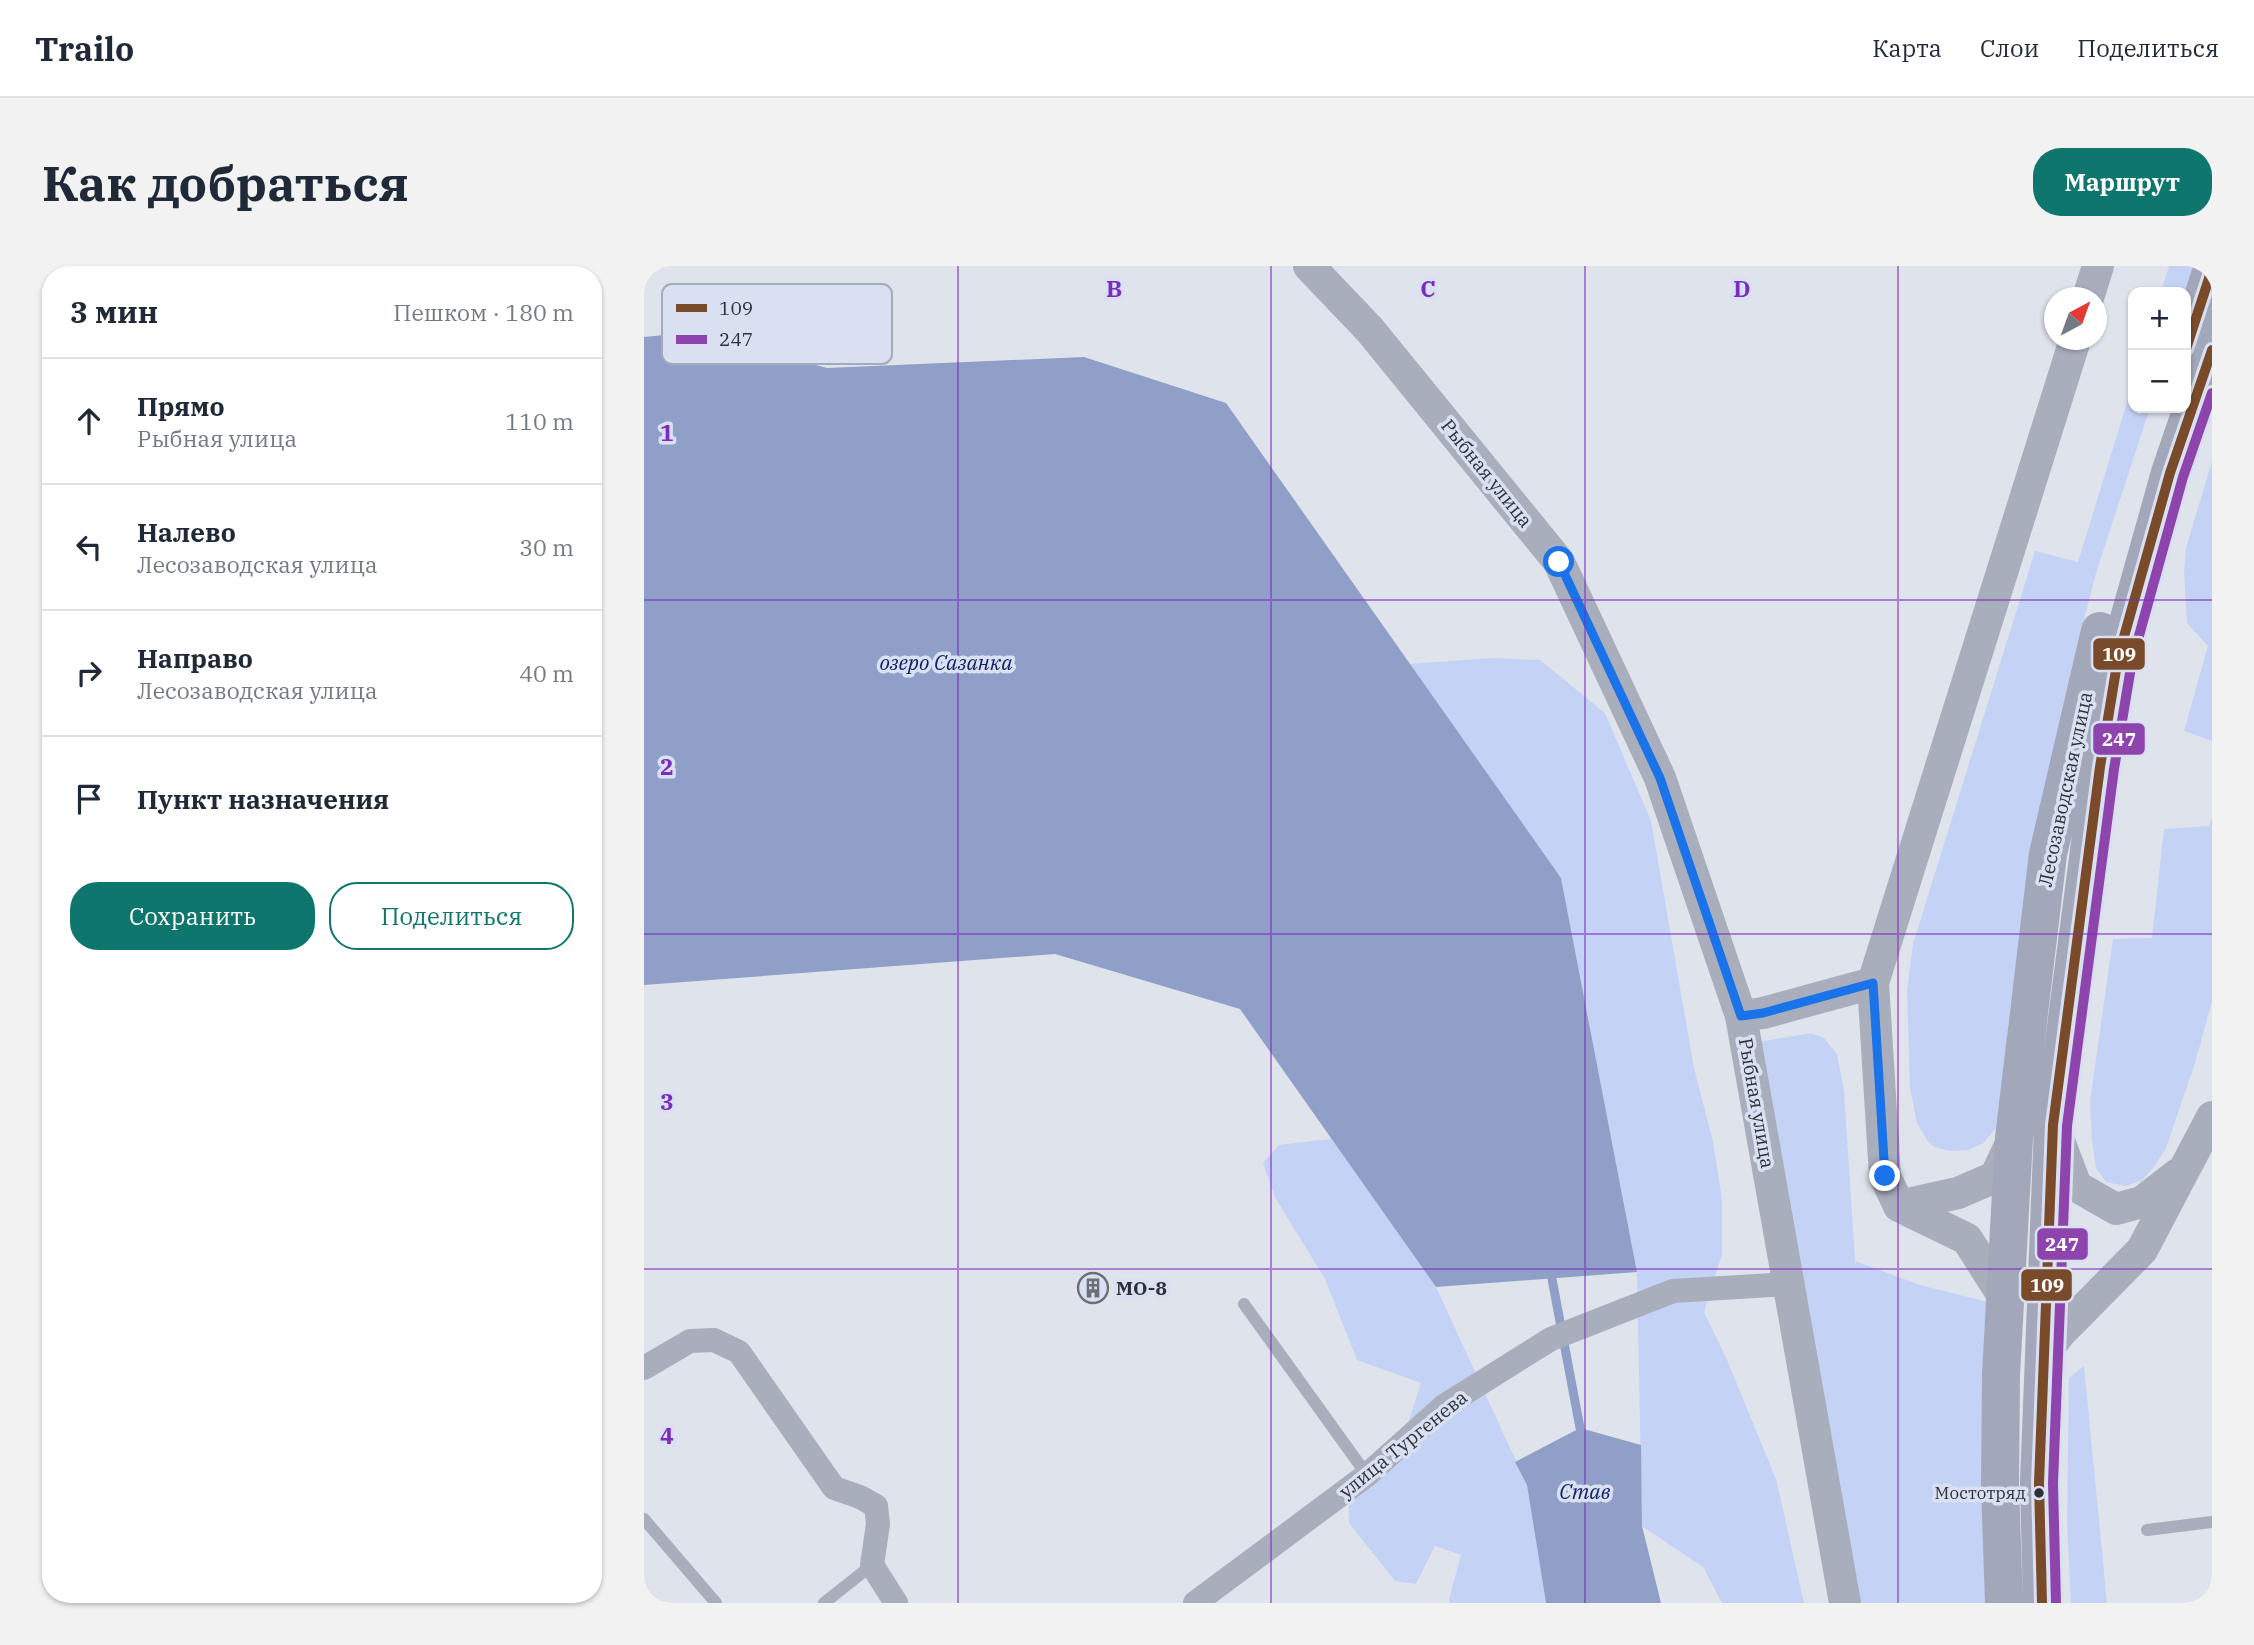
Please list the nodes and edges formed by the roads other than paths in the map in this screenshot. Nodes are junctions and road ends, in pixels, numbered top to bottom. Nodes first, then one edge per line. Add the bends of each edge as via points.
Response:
1 (1309, 266) edge
2 (2098, 266) edge
3 (2212, 269) edge
4 (2091, 287) edge
5 (2191, 334) edge
6 (2072, 350) edge
7 (2212, 350) edge
8 (2165, 413) edge
9 (1873, 983) junction
10 (1741, 1016) junction
11 (2212, 1117) edge
12 (2053, 1125) junction
13 (2014, 1138) junction
14 (2188, 1167) junction
15 (1899, 1206) junction
16 (1790, 1284) junction
17 (2005, 1299) junction
18 (1244, 1304) dead end
19 (2044, 1354) junction
20 (644, 1368) edge
21 (1367, 1475) junction
22 (644, 1519) edge
23 (2212, 1522) edge
24 (2147, 1530) dead end
25 (872, 1565) junction
26 (1206, 1600) edge
27 (716, 1603) edge
28 (824, 1603) edge
29 (896, 1603) edge
30 (1845, 1603) edge
31 (2004, 1603) edge
32 (2042, 1603) edge

1 - 10 street, Рыбная улица via 1370,330 1559,562 1660,778
2 - 4 street
3 - 5 main road
6 - 9 street
7 - 12 main road, Лесозаводская улица via 2170,473 2118,657
8 - 13 main road, Лесозаводская улица via 2094,650 2048,854
9 - 10 street
9 - 15 street via 1885,1176
10 - 16 street, Рыбная улица
11 - 14 street, Лесозаводская улица
12 - 14 street, Лесозаводская улица via 2076,1186 2116,1209 2142,1202
12 - 19 main road, Лесозаводская улица
13 - 15 street, Лесозаводская улица via 1994,1177 1958,1193
13 - 17 main road, Лесозаводская улица
14 - 19 street, Лесозаводская улица via 2142,1250
15 - 17 street via 1967,1239
16 - 21 street, улица Тургенева via 1673,1291 1551,1339 1444,1406
16 - 30 street, Рыбная улица
17 - 31 main road, Лесозаводская улица via 2000,1488
18 - 21 lane
19 - 32 main road, Лесозаводская улица via 2039,1483
20 - 25 street via 690,1341 714,1340 739,1352 834,1488 876,1506
21 - 26 street, улица Тургенева
22 - 27 lane
23 - 24 lane
25 - 28 lane
25 - 29 street

